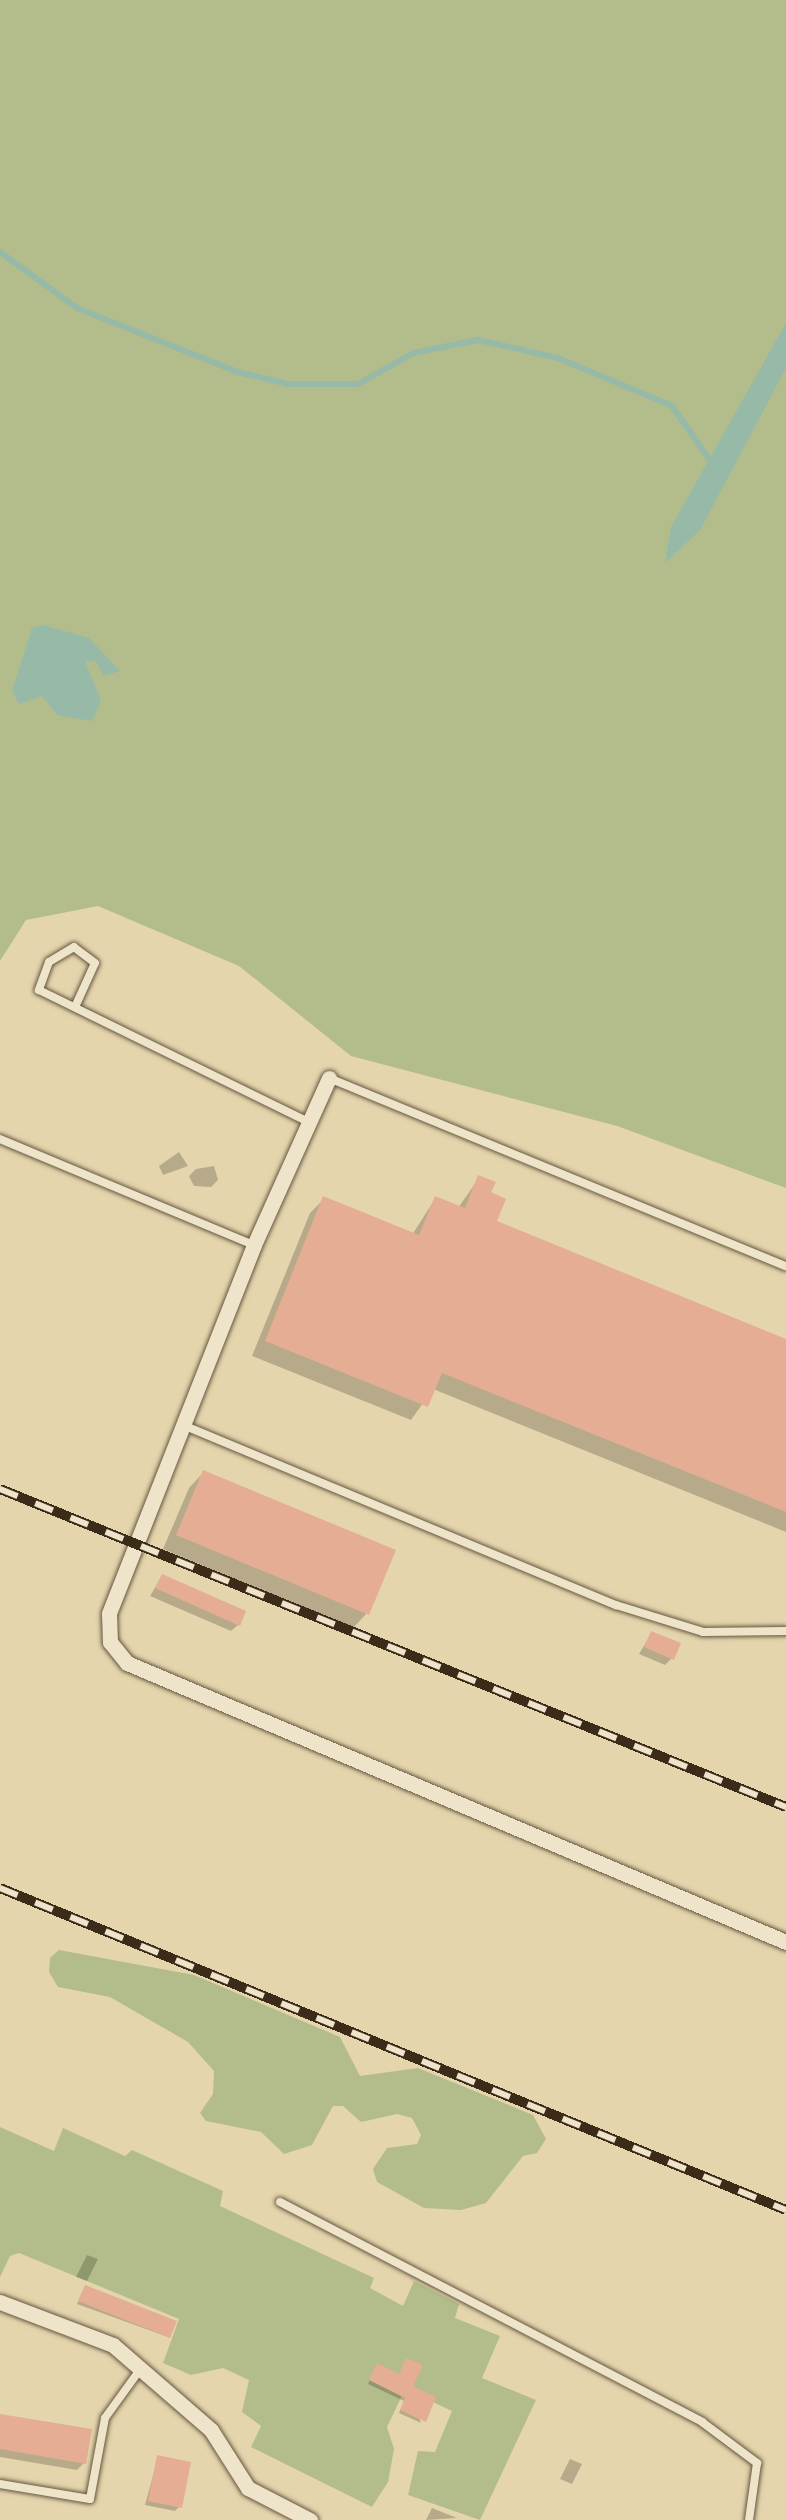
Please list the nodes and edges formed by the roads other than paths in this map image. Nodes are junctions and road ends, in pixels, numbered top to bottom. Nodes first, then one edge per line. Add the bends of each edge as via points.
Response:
1 (76, 1007) junction
2 (329, 1078) joint
3 (309, 1122) junction
4 (0, 1139) edge
5 (254, 1245) junction
6 (786, 1266) edge
7 (183, 1425) junction
8 (786, 1631) edge
9 (786, 1942) edge
10 (280, 2202) dead end
11 (0, 2302) edge
12 (139, 2372) junction
13 (0, 2484) edge
14 (310, 2520) edge
15 (749, 2520) edge

1 - 1 lane via 40,990 49,962 74,947 95,962
1 - 3 lane
2 - 3 street
2 - 6 lane
3 - 5 street
4 - 5 lane
5 - 7 street
7 - 8 lane via 616,1605 703,1632
7 - 9 street via 110,1614 110,1642 127,1663
10 - 15 lane via 702,2422 757,2462
11 - 12 street via 113,2346
12 - 13 lane via 105,2418 90,2499
12 - 14 street via 210,2430 248,2488

